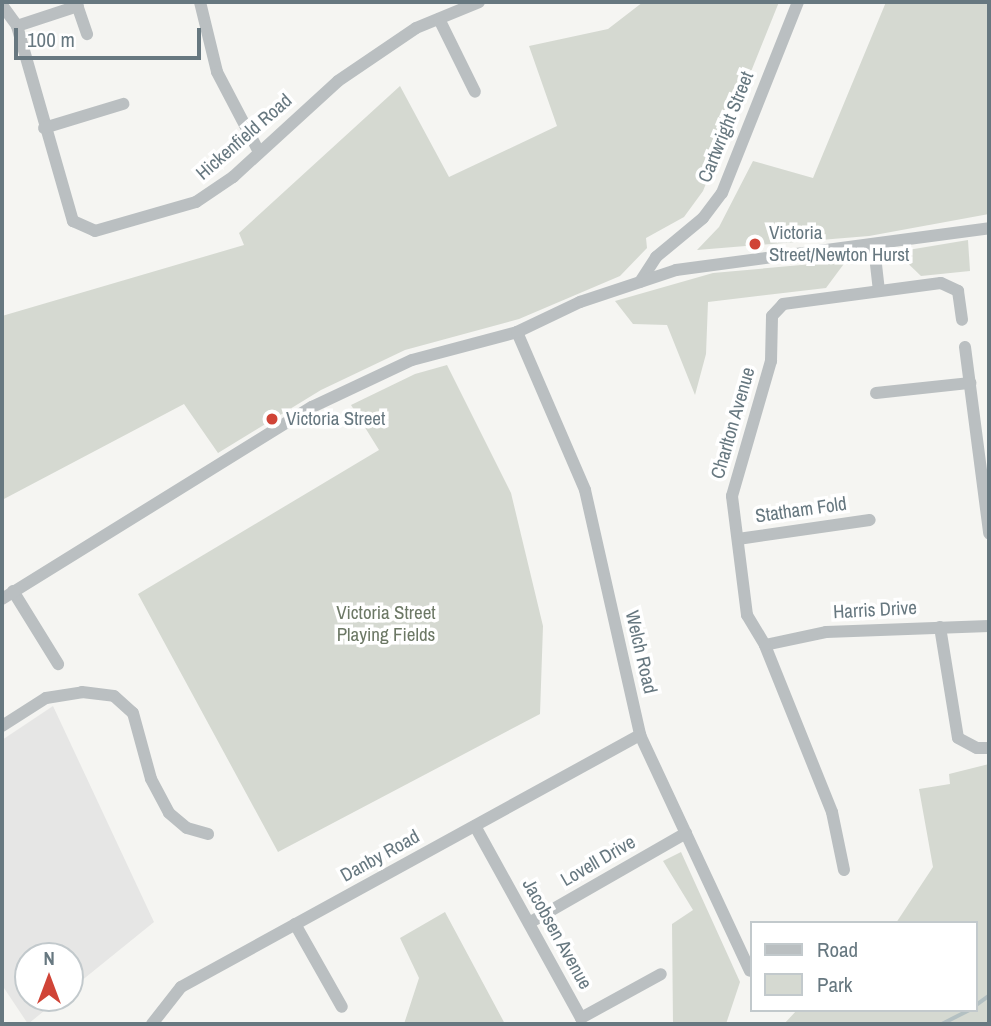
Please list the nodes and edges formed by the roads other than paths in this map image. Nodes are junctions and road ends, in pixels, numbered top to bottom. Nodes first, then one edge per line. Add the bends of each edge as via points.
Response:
1 (200, 2) edge
2 (479, 2) edge
3 (798, 2) edge
4 (77, 4) edge
5 (2, 5) edge
6 (439, 19) junction
7 (17, 26) junction
8 (87, 34) dead end
9 (475, 92) dead end
10 (123, 104) dead end
11 (44, 128) junction
12 (258, 150) junction
13 (989, 228) edge
14 (874, 247) junction
15 (640, 282) junction
16 (878, 291) junction
17 (962, 320) dead end
18 (517, 332) junction
19 (965, 347) dead end
20 (970, 383) junction
21 (876, 393) dead end
22 (870, 520) dead end
23 (989, 533) edge
24 (738, 539) junction
25 (13, 591) junction
26 (2, 599) edge
27 (989, 626) edge
28 (940, 627) junction
29 (765, 645) junction
30 (58, 664) dead end
31 (2, 726) edge
32 (640, 735) junction
33 (989, 748) edge
34 (475, 826) junction
35 (685, 833) junction
36 (208, 834) dead end
37 (844, 870) dead end
38 (529, 923) junction
39 (295, 925) junction
40 (750, 971) edge
41 (661, 974) dead end
42 (342, 1007) dead end
43 (152, 1024) edge

1 - 12 street via 217,72
2 - 6 street, Hickenfield Road
3 - 15 street, Cartwright Street via 722,193 703,218 656,257
4 - 7 street
4 - 8 street
5 - 7 street, Hickenfield Road
6 - 9 street
6 - 12 street, Hickenfield Road via 338,81
7 - 11 street, Hickenfield Road
10 - 11 street
11 - 12 street, Hickenfield Road via 73,221 94,231 196,202 233,177
13 - 14 street
14 - 15 street via 709,264
14 - 16 street
15 - 18 street via 580,302
16 - 17 street, Charlton Avenue via 941,283 958,291
16 - 24 street, Charlton Avenue via 783,304 772,316 771,361 732,496
18 - 25 street via 412,360 312,407
18 - 32 street, Welch Road via 585,490
19 - 20 street
20 - 21 street
20 - 23 street
22 - 24 street, Statham Fold
24 - 29 street, Charlton Avenue via 747,614
25 - 26 street
25 - 30 street
27 - 28 street, Harris Drive
28 - 29 street, Harris Drive via 826,632
28 - 33 street via 958,738 977,748
29 - 37 street, Charlton Avenue via 832,812
31 - 36 street via 46,698 82,692 114,696 134,713 151,779 169,813 187,828
32 - 34 street, Danby Road
32 - 35 street, Welch Road
34 - 38 street, Jacobsen Avenue
34 - 39 street, Danby Road
35 - 38 street, Lovell Drive
35 - 40 street, Welch Road
38 - 41 street, Jacobsen Avenue via 581,1018
39 - 42 street
39 - 43 street, Danby Road via 181,987

